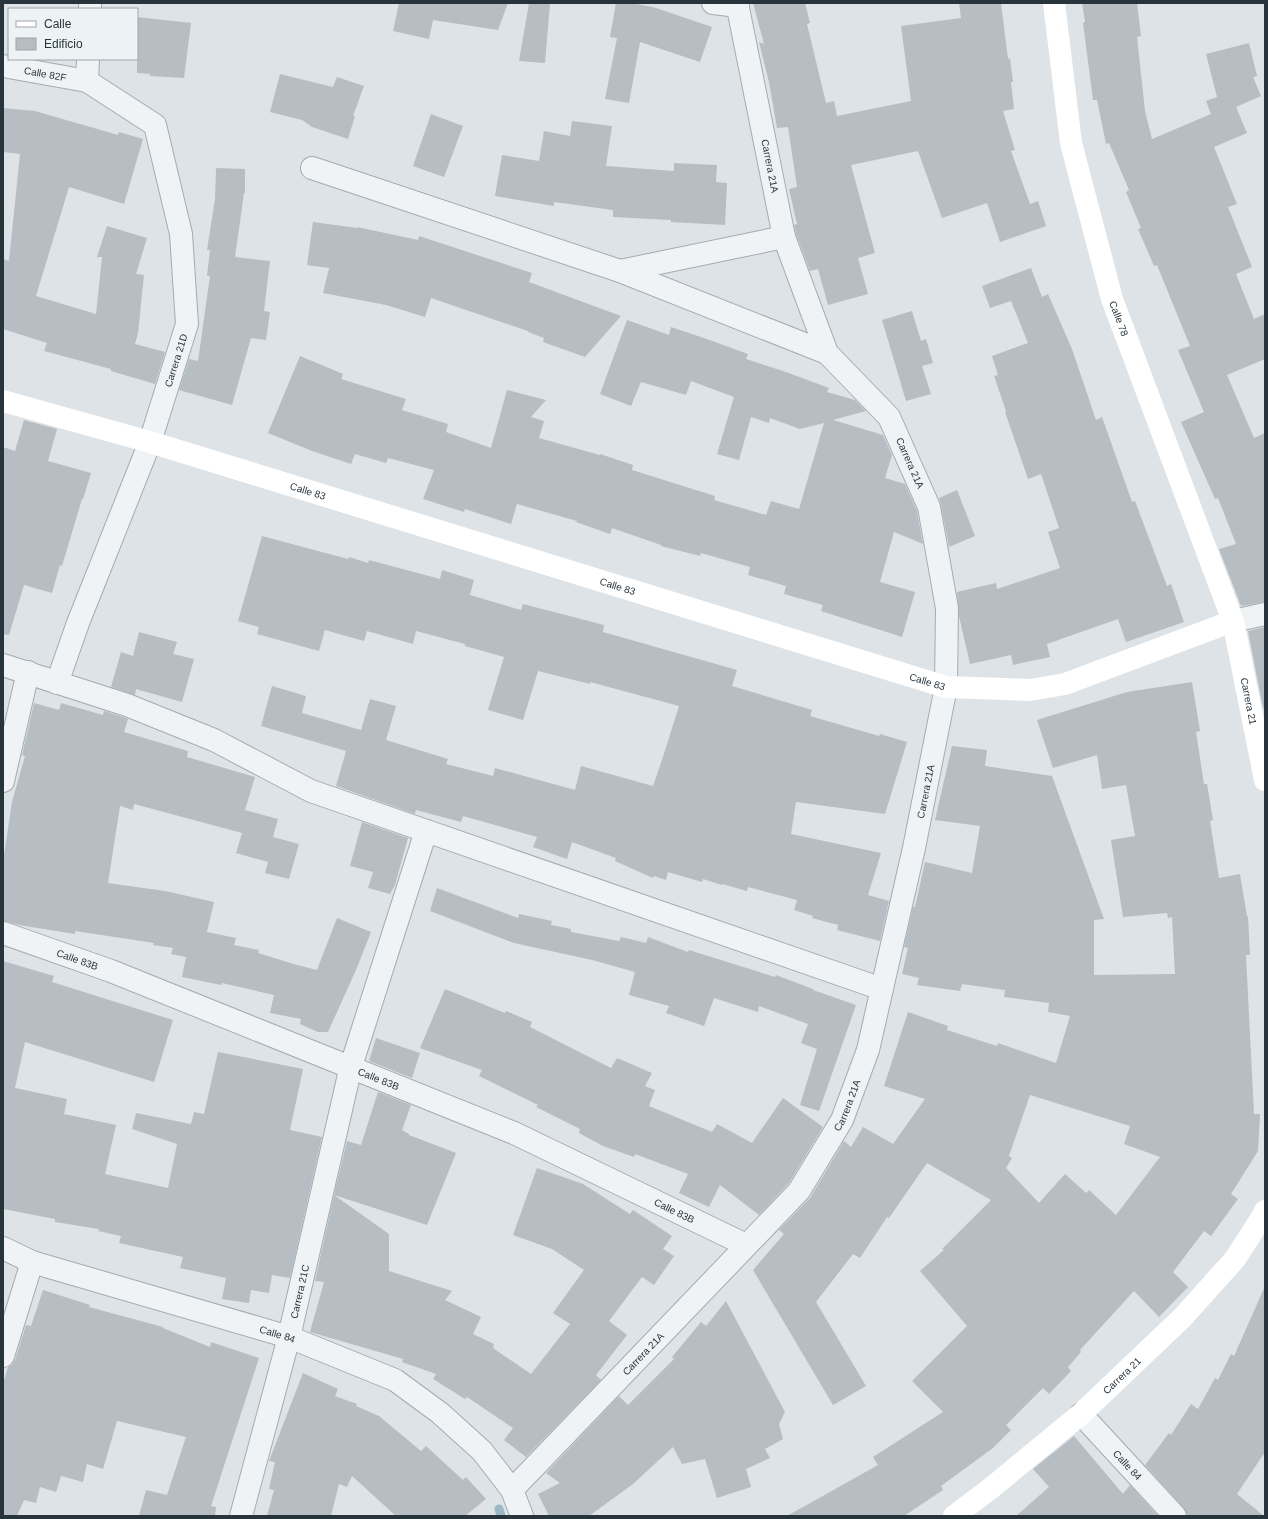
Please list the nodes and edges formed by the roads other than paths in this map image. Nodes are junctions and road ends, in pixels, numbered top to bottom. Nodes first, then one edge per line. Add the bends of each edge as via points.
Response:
1 (713, 3) edge
2 (1054, 3) edge
3 (738, 5) edge
4 (88, 60) edge
5 (3, 66) edge
6 (87, 81) junction
7 (312, 168) dead end
8 (784, 237) junction
9 (620, 271) junction
10 (827, 353) junction
11 (3, 401) edge
12 (150, 442) junction
13 (1265, 614) edge
14 (1233, 621) junction
15 (3, 665) edge
16 (28, 672) junction
17 (57, 683) junction
18 (946, 687) junction
19 (1265, 780) edge
20 (3, 781) edge
21 (426, 831) junction
22 (3, 933) edge
23 (882, 989) junction
24 (352, 1066) junction
25 (1265, 1211) edge
26 (746, 1245) junction
27 (3, 1248) edge
28 (32, 1262) junction
29 (289, 1336) junction
30 (3, 1356) edge
31 (1081, 1414) junction
32 (512, 1490) junction
33 (241, 1516) edge
34 (522, 1516) edge
35 (954, 1516) edge
36 (1175, 1516) edge

1 - 3 street
2 - 14 street, Calle 78 via 1071,143 1112,299
3 - 8 street, Carrera 21A
4 - 6 street
5 - 6 street, Calle 82F
6 - 12 street, Carrera 21D via 155,125 182,234 187,324
7 - 9 street
8 - 9 street
8 - 10 street, Carrera 21A
9 - 10 street
10 - 18 street, Carrera 21A via 889,417 929,507 947,608
11 - 12 street, Calle 83
12 - 17 street, Carrera 21D via 78,623
12 - 18 street, Calle 83
13 - 14 street
14 - 18 street, Calle 83 via 1065,684 1030,690
14 - 19 street, Carrera 21
15 - 16 street
16 - 17 street
16 - 20 street
17 - 21 street via 127,705 214,740 311,791
18 - 23 street, Carrera 21A via 914,848
21 - 23 street
21 - 24 street, Carrera 21C
22 - 24 street, Calle 83B via 111,971
23 - 26 street, Carrera 21A via 868,1050 842,1120 799,1191
24 - 26 street, Calle 83B via 514,1133
24 - 29 street, Carrera 21C
25 - 31 street, Carrera 21 via 1235,1259 1183,1317
26 - 32 street, Carrera 21A
27 - 28 street, Calle 84
28 - 29 street, Calle 84
28 - 30 street
29 - 32 street, Calle 84 via 395,1380 440,1413 482,1451
29 - 33 street, Carrera 21C
31 - 35 street, Carrera 21
31 - 36 street, Calle 84
32 - 34 street, Calle 84

